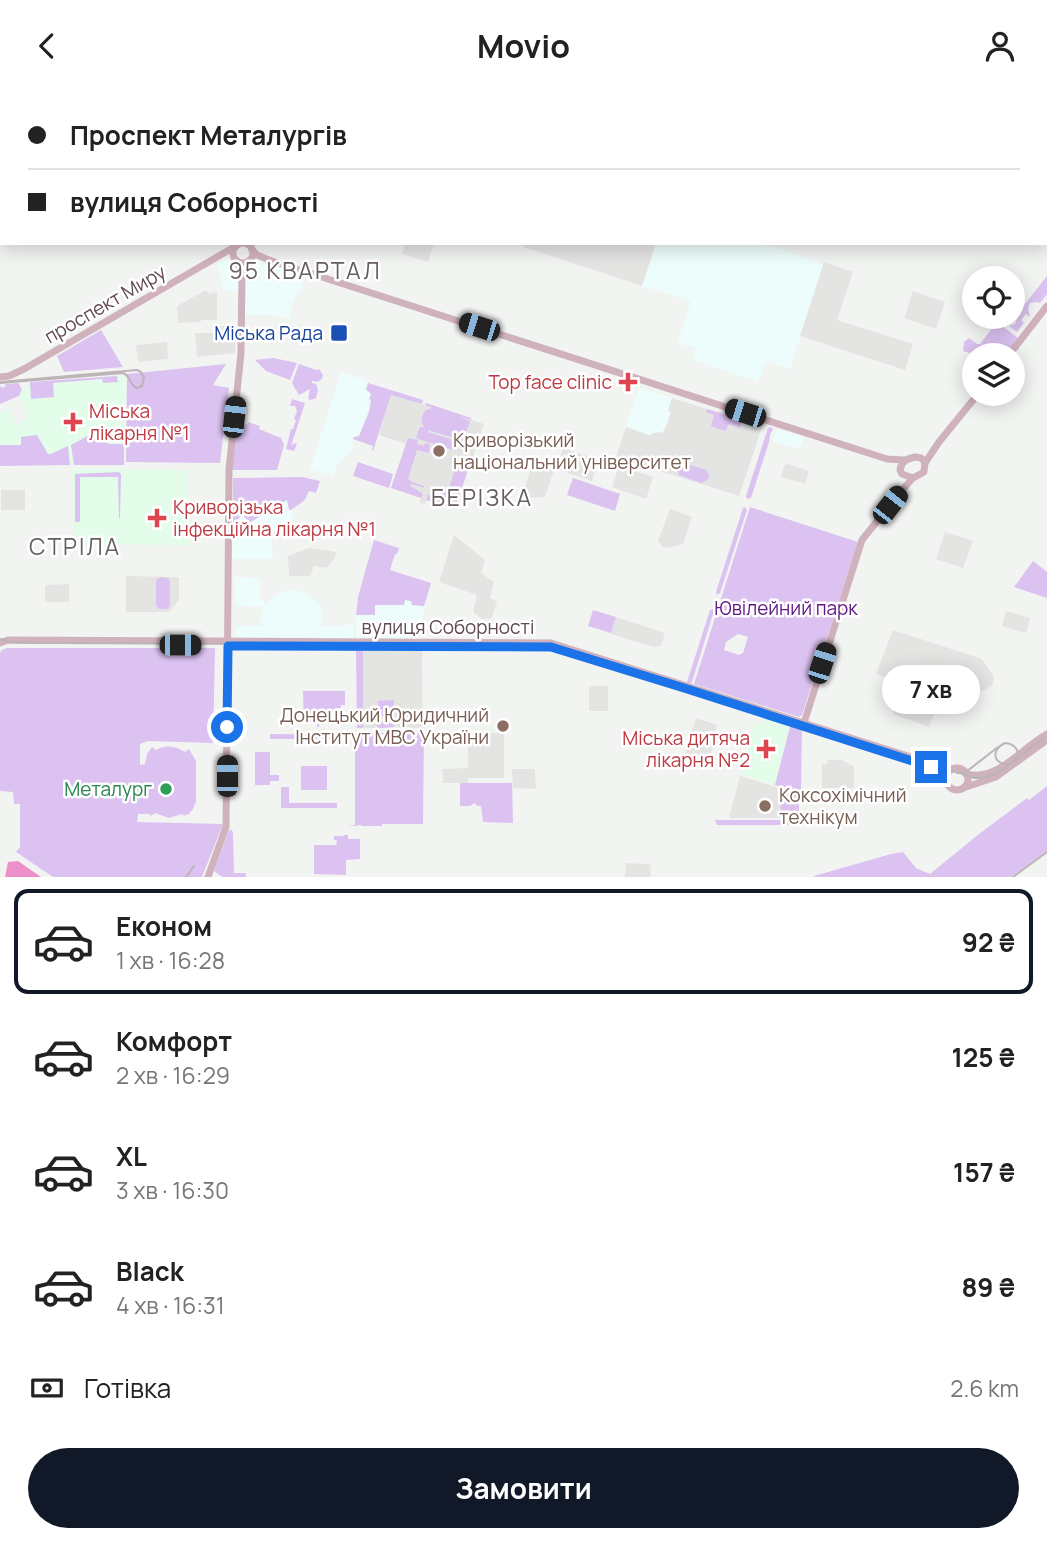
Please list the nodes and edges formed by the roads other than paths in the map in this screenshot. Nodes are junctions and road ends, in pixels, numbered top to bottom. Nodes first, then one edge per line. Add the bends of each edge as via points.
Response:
1 (249, 246) edge
2 (237, 250) edge
3 (261, 257) junction
4 (248, 261) junction
5 (242, 275) junction
6 (1047, 306) edge
7 (1018, 343) edge
8 (0, 377) edge
9 (968, 406) edge
10 (939, 442) junction
11 (915, 457) junction
12 (887, 459) junction
13 (905, 460) junction
14 (925, 463) junction
15 (901, 472) junction
16 (913, 478) junction
17 (902, 490) junction
18 (3, 642) edge
19 (228, 644) junction
20 (803, 725) junction
21 (1047, 734) edge
22 (1047, 740) edge
23 (953, 769) junction
24 (966, 774) junction
25 (946, 776) junction
26 (963, 788) junction
27 (208, 877) edge

1 - 2 main road
1 - 3 main road
1 - 4 main road via 252,256
2 - 4 main road
2 - 5 main road
2 - 8 main road, проспект Миру via 24,369
3 - 4 main road
3 - 12 main road
4 - 5 main road
5 - 19 main road via 241,353 229,470
6 - 7 main road
9 - 10 main road
10 - 11 main road
10 - 14 main road
11 - 13 main road
11 - 14 main road
12 - 13 main road
12 - 15 main road
13 - 15 main road
14 - 16 main road via 924,472
15 - 16 main road
15 - 17 main road
16 - 17 main road
17 - 20 main road via 862,540
18 - 19 main road, вулиця Соборності
19 - 20 main road, вулиця Соборності via 551,647
19 - 27 main road via 226,827
20 - 23 main road, вулиця Соборності
20 - 25 main road, вулиця Соборності via 940,770
21 - 24 main road via 992,773
22 - 26 main road via 996,777
23 - 24 main road
23 - 25 main road
24 - 26 main road
25 - 26 main road via 950,788

